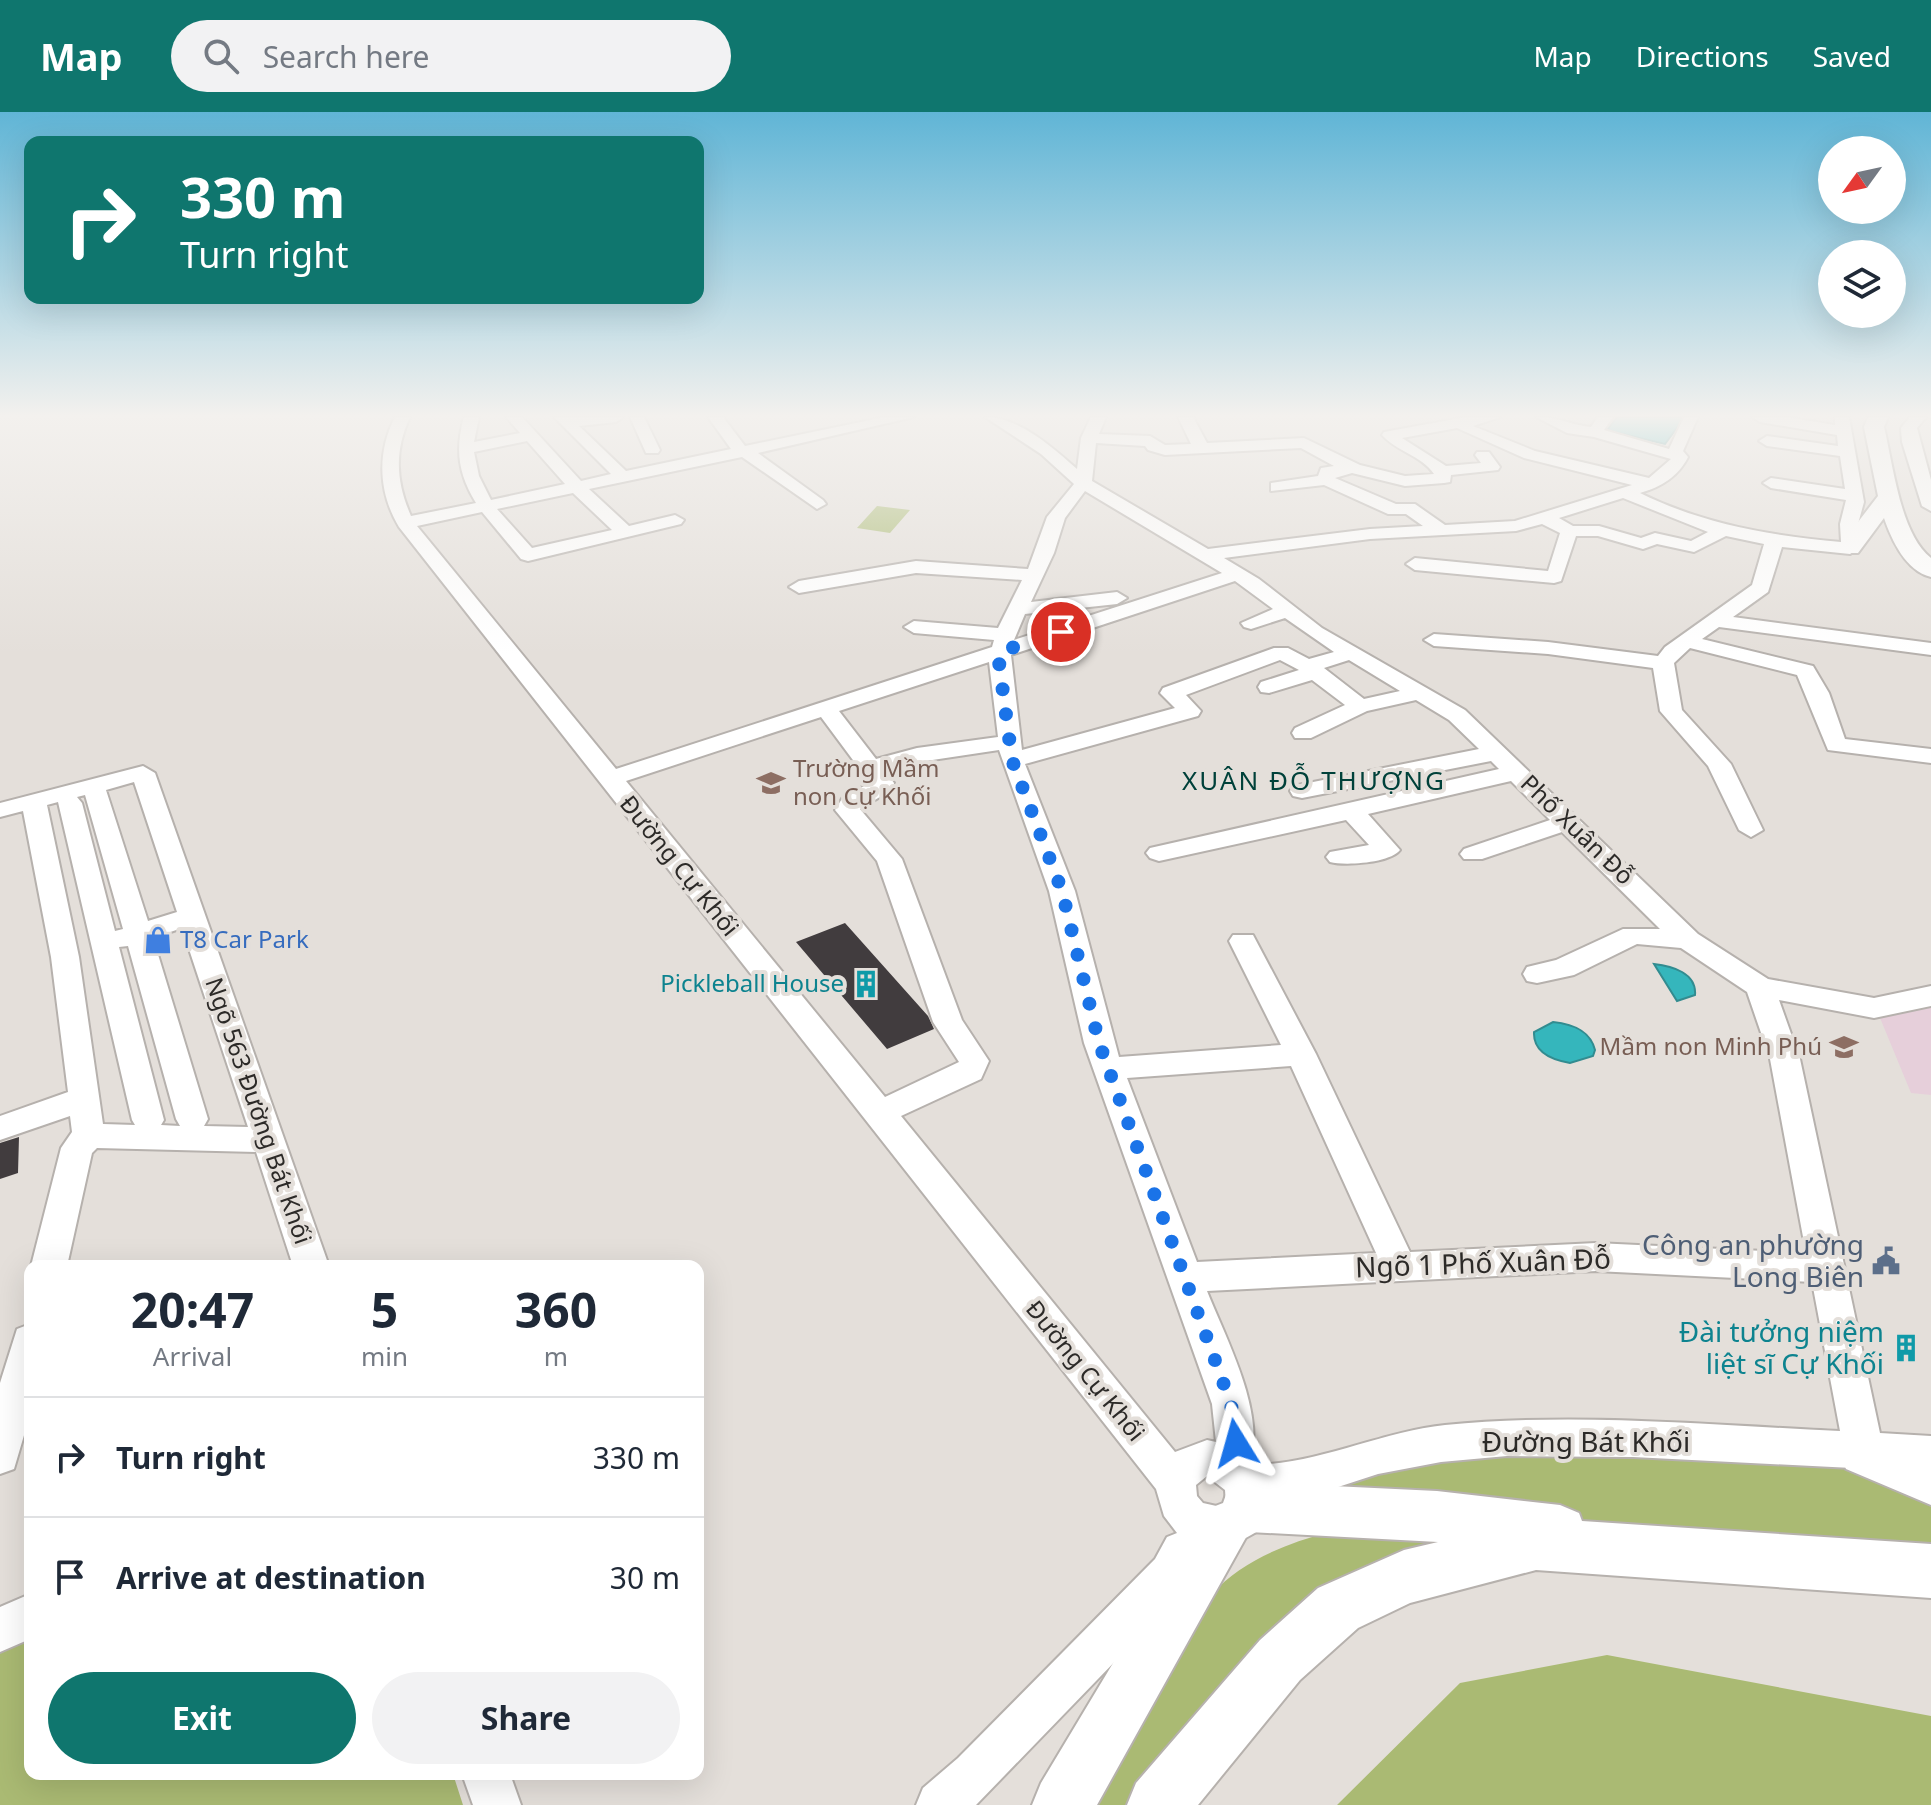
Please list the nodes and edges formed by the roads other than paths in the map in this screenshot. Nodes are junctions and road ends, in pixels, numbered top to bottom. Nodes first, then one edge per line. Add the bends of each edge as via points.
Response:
1 (393, 496) edge
2 (479, 496) edge
3 (535, 496) edge
4 (587, 496) edge
5 (806, 496) edge
6 (1073, 496) edge
7 (1105, 496) edge
8 (1362, 496) edge
9 (1620, 496) edge
10 (1632, 496) edge
11 (1854, 496) edge
12 (1889, 496) edge
13 (1892, 496) edge
14 (817, 504) dead end
15 (484, 507) junction
16 (1542, 517) junction
17 (675, 520) dead end
18 (405, 523) junction
19 (1724, 530) junction
20 (1442, 531) junction
21 (1570, 531) junction
22 (625, 532) junction
23 (1774, 542) junction
24 (1850, 548) junction
25 (1207, 555) junction
26 (1415, 564) dead end
27 (1931, 570) edge
28 (1502, 573) junction
29 (1238, 574) junction
30 (1034, 575) junction
31 (799, 587) dead end
32 (1531, 595) dead end
33 (1117, 598) dead end
34 (1017, 609) junction
35 (1288, 611) junction
36 (1716, 621) junction
37 (1251, 623) dead end
38 (914, 627) dead end
39 (1434, 640) dead end
40 (1686, 641) junction
41 (1003, 643) junction
42 (1931, 649) edge
43 (1352, 653) junction
44 (1663, 663) junction
45 (1311, 669) junction
46 (1269, 687) dead end
47 (1420, 693) junction
48 (1360, 706) junction
49 (826, 709) junction
50 (1303, 733) dead end
51 (1011, 751) junction
52 (1496, 753) junction
53 (1931, 756) edge
54 (871, 768) junction
55 (1517, 772) junction
56 (609, 779) junction
57 (1302, 791) dead end
58 (97, 794) dead end
59 (34, 803) junction
60 (70, 803) dead end
61 (0, 810) edge
62 (1352, 811) junction
63 (1570, 821) junction
64 (1751, 830) dead end
65 (1159, 853) dead end
66 (1473, 854) dead end
67 (1339, 857) dead end
68 (192, 916) junction
69 (137, 934) junction
70 (1688, 940) junction
71 (1243, 941) dead end
72 (93, 949) junction
73 (1537, 974) dead end
74 (1760, 987) junction
75 (1931, 996) edge
76 (1301, 1054) junction
77 (1108, 1069) junction
78 (83, 1099) junction
79 (877, 1114) junction
80 (192, 1119) dead end
81 (148, 1120) dead end
82 (0, 1128) edge
83 (89, 1136) junction
84 (266, 1140) junction
85 (50, 1260) edge
86 (309, 1260) edge
87 (1398, 1264) junction
88 (1826, 1268) junction
89 (1187, 1277) junction
90 (24, 1363) edge
91 (1864, 1452) junction
92 (1931, 1454) edge
93 (0, 1456) edge
94 (1931, 1481) edge
95 (1175, 1482) junction
96 (1229, 1502) junction
97 (1671, 1554) junction
98 (1931, 1571) edge
99 (24, 1619) edge
100 (0, 1630) edge
101 (488, 1780) edge
102 (497, 1805) edge
103 (940, 1805) edge
104 (1063, 1805) edge
105 (1158, 1805) edge

1 - 18 street, Đường Cự Khối
2 - 15 street
3 - 15 street
4 - 22 street
5 - 14 street
6 - 30 street via 1056,517
7 - 25 street, Phố Xuân Đỗ
8 - 20 street via 1394,510 1409,508
9 - 16 street
10 - 19 street
11 - 24 street
12 - 24 main road
13 - 27 main road via 1906,546
15 - 18 street
15 - 22 street via 528,555
16 - 20 street via 1516,526
16 - 21 street
17 - 22 street
18 - 56 street, Đường Cự Khối
19 - 21 street via 1694,547
19 - 23 street
20 - 25 street via 1370,534
21 - 28 street via 1560,544 1554,577
23 - 24 street
23 - 36 street via 1761,588
25 - 29 street, Phố Xuân Đỗ
26 - 28 street
28 - 32 street via 1504,590
29 - 35 street, Phố Xuân Đỗ
29 - 41 street
30 - 31 street via 916,567
30 - 34 street
33 - 34 street
34 - 41 street
35 - 37 street
35 - 43 street, Phố Xuân Đỗ
36 - 40 street
36 - 42 street
38 - 41 street
39 - 44 street
40 - 44 street
40 - 53 street via 1805,671 1836,745
41 - 49 street
41 - 51 street via 999,662
43 - 45 street
43 - 47 street, Phố Xuân Đỗ
44 - 64 street via 1671,711 1719,764
45 - 46 street
45 - 48 street
45 - 51 street via 1281,652 1171,693 1190,711
47 - 48 street
47 - 52 street, Phố Xuân Đỗ via 1457,715
48 - 50 street
49 - 54 street
49 - 56 street
51 - 54 street via 917,755
51 - 77 street via 1062,891
52 - 55 street, Phố Xuân Đỗ
52 - 57 street
54 - 79 street via 883,786 847,810 889,859 948,1022 974,1061 970,1071
55 - 62 street
55 - 63 street, Phố Xuân Đỗ
56 - 79 street, Đường Cự Khối
58 - 69 street
59 - 61 street
59 - 68 street, Ngõ 563 Đường Bát Khối via 143,773
59 - 78 street via 65,957
60 - 72 street
62 - 65 street
62 - 67 street via 1387,850
63 - 66 street
63 - 70 street, Phố Xuân Đỗ
68 - 69 street
68 - 84 street, Ngõ 563 Đường Bát Khối
69 - 72 street
69 - 80 street
70 - 73 street via 1633,935 1564,968
70 - 74 street, Phố Xuân Đỗ
71 - 76 street
72 - 81 street
74 - 75 street via 1874,1008
74 - 88 street via 1785,1059
76 - 77 street
76 - 87 street
77 - 89 street
78 - 82 street
78 - 83 street
79 - 95 street, Đường Cự Khối
83 - 84 street
83 - 85 street via 77,1148
84 - 86 street, Ngõ 563 Đường Bát Khối
87 - 88 street, Ngõ 1 Phố Xuân Đỗ via 1596,1257
87 - 89 street, Ngõ 1 Phố Xuân Đỗ
88 - 91 street
89 - 96 street via 1231,1404 1236,1443
90 - 93 street
91 - 92 street, Đường Bát Khối
91 - 94 main road
91 - 96 street, Đường Bát Khối via 1507,1438 1378,1456
95 - 96 street, Đường Cự Khối via 1177,1503
95 - 96 street, Đường Bát Khối via 1184,1466 1196,1459 1219,1460
96 - 97 main road via 1502,1521
96 - 103 street via 1170,1574
96 - 104 main road
97 - 98 main road
97 - 105 main road via 1536,1544 1404,1577 1338,1608 1280,1660
99 - 100 street
101 - 102 street

